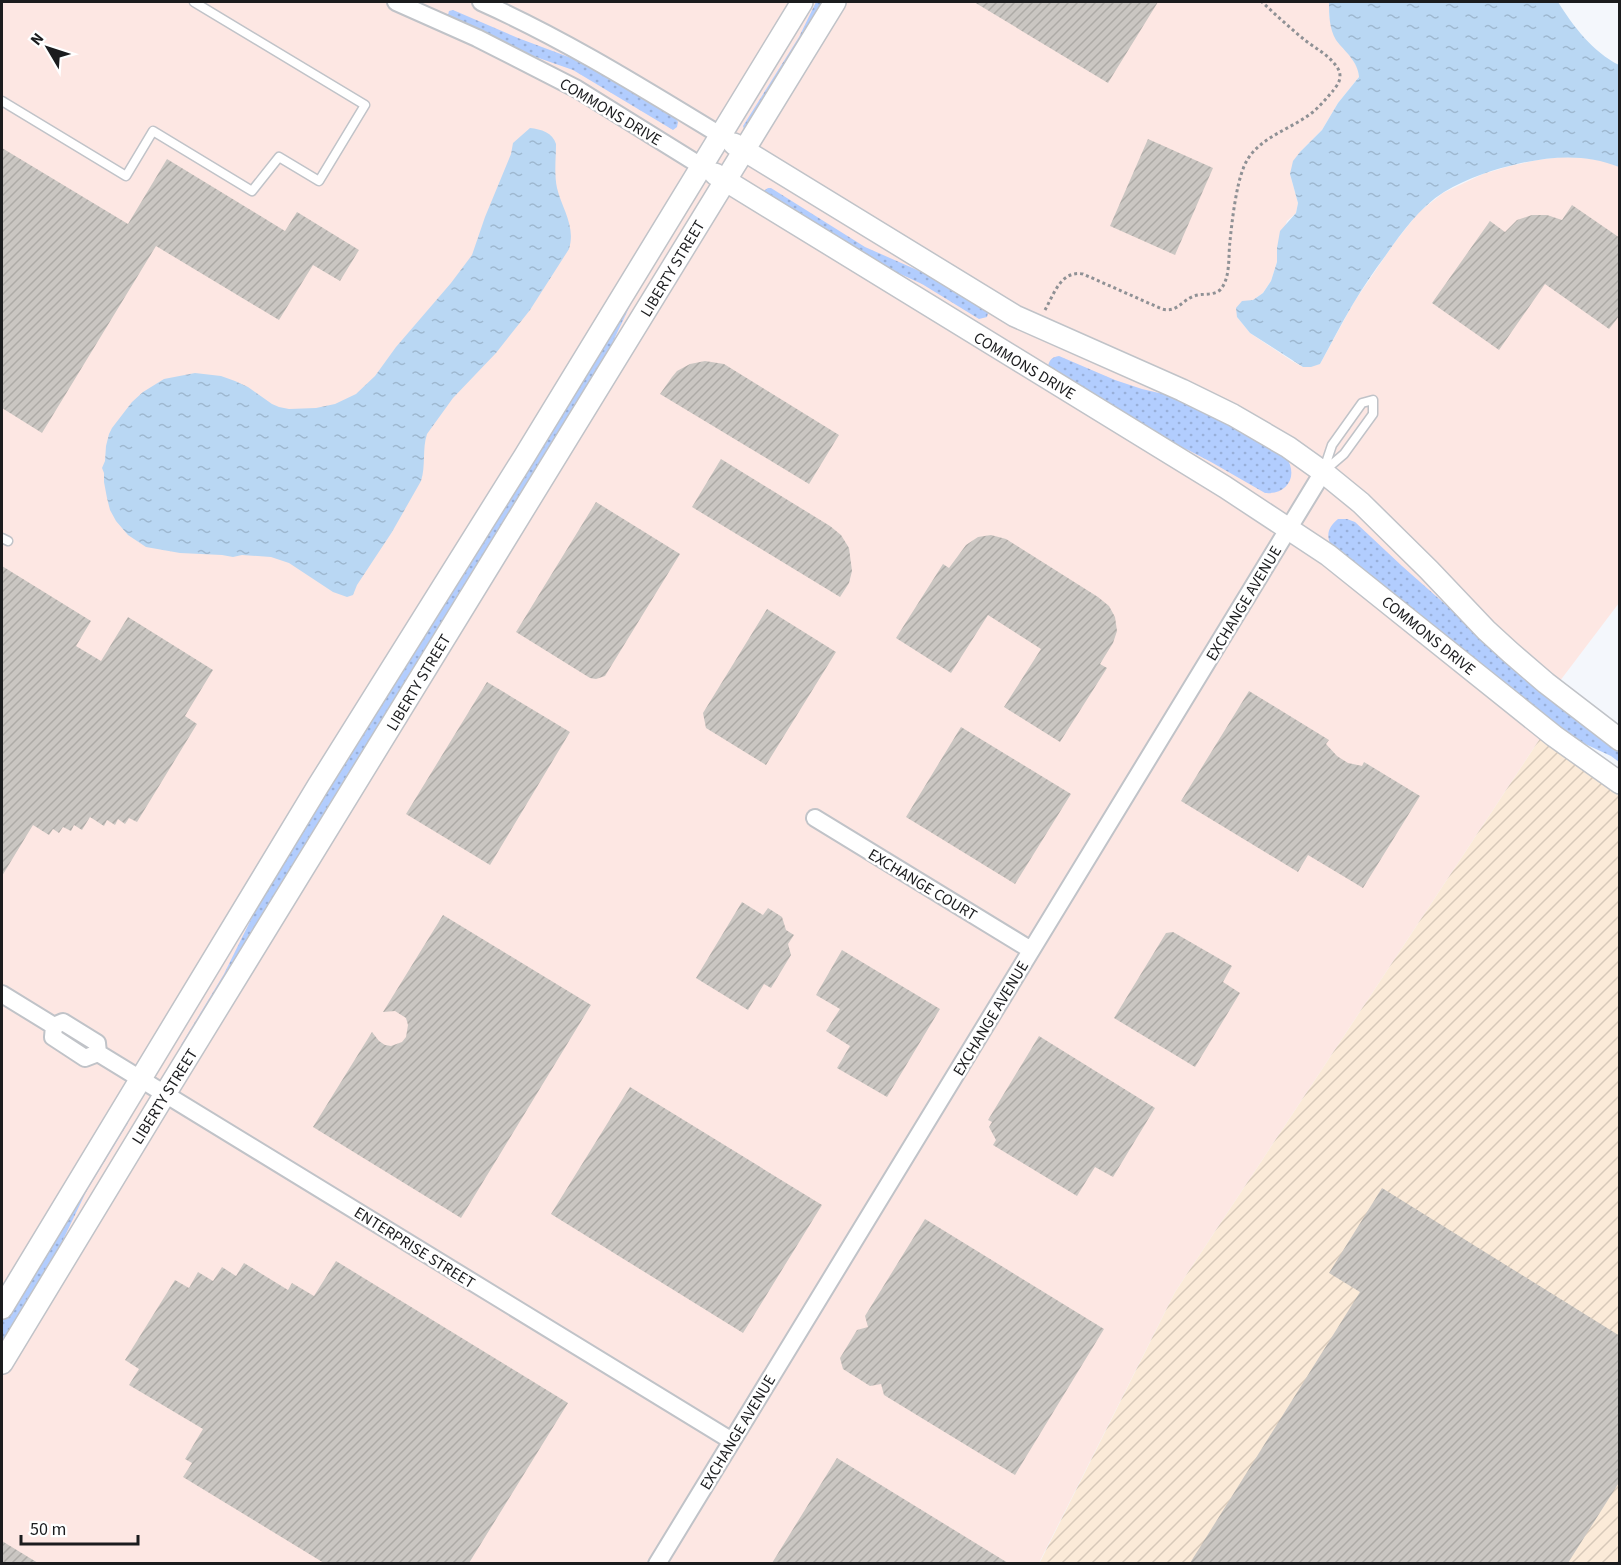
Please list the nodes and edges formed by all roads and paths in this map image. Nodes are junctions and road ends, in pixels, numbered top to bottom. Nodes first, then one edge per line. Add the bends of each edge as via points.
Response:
1 (194, 2) edge
2 (396, 2) edge
3 (481, 2) edge
4 (802, 2) edge
5 (835, 2) edge
6 (1262, 2) edge
7 (2, 101) edge
8 (720, 135) junction
9 (744, 151) junction
10 (701, 166) junction
11 (725, 181) junction
12 (1045, 312) dead end
13 (1323, 472) junction
14 (1288, 528) junction
15 (1620, 740) edge
16 (1620, 783) edge
17 (815, 818) dead end
18 (1031, 950) junction
19 (2, 994) edge
20 (141, 1079) junction
21 (165, 1094) junction
22 (2, 1308) edge
23 (2, 1363) edge
24 (732, 1441) junction
25 (657, 1563) edge

1 - 7 lane via 365,105 319,181 279,157 252,191 153,131 126,176
2 - 10 street, COMMONS DRIVE via 577,89
3 - 8 street via 573,46
4 - 8 street, LIBERTY STREET
5 - 9 street, LIBERTY STREET
6 - 12 path via 1336,64 1340,76 1336,87 1312,112 1249,157 1239,180 1227,272 1221,289 1193,296 1168,311 1077,273 1061,281
8 - 9 street
8 - 10 street, LIBERTY STREET
9 - 11 street, LIBERTY STREET
9 - 13 street via 1015,316 1233,415
10 - 11 street, COMMONS DRIVE
10 - 20 street, LIBERTY STREET
11 - 14 street, COMMONS DRIVE
11 - 21 street, LIBERTY STREET
13 - 13 lane via 1344,454 1373,414 1373,400 1362,403 1332,445
13 - 14 street, EXCHANGE AVENUE
13 - 15 street via 1397,537 1510,652
14 - 16 street, COMMONS DRIVE via 1360,579 1538,723
14 - 18 street, EXCHANGE AVENUE
17 - 18 street, EXCHANGE COURT
18 - 24 street, EXCHANGE AVENUE
19 - 20 street, ENTERPRISE STREET via 54,1026 63,1022 97,1043 98,1053
20 - 21 street, ENTERPRISE STREET
20 - 22 street, LIBERTY STREET
21 - 23 street, LIBERTY STREET
21 - 24 street, ENTERPRISE STREET
24 - 25 street, EXCHANGE AVENUE

